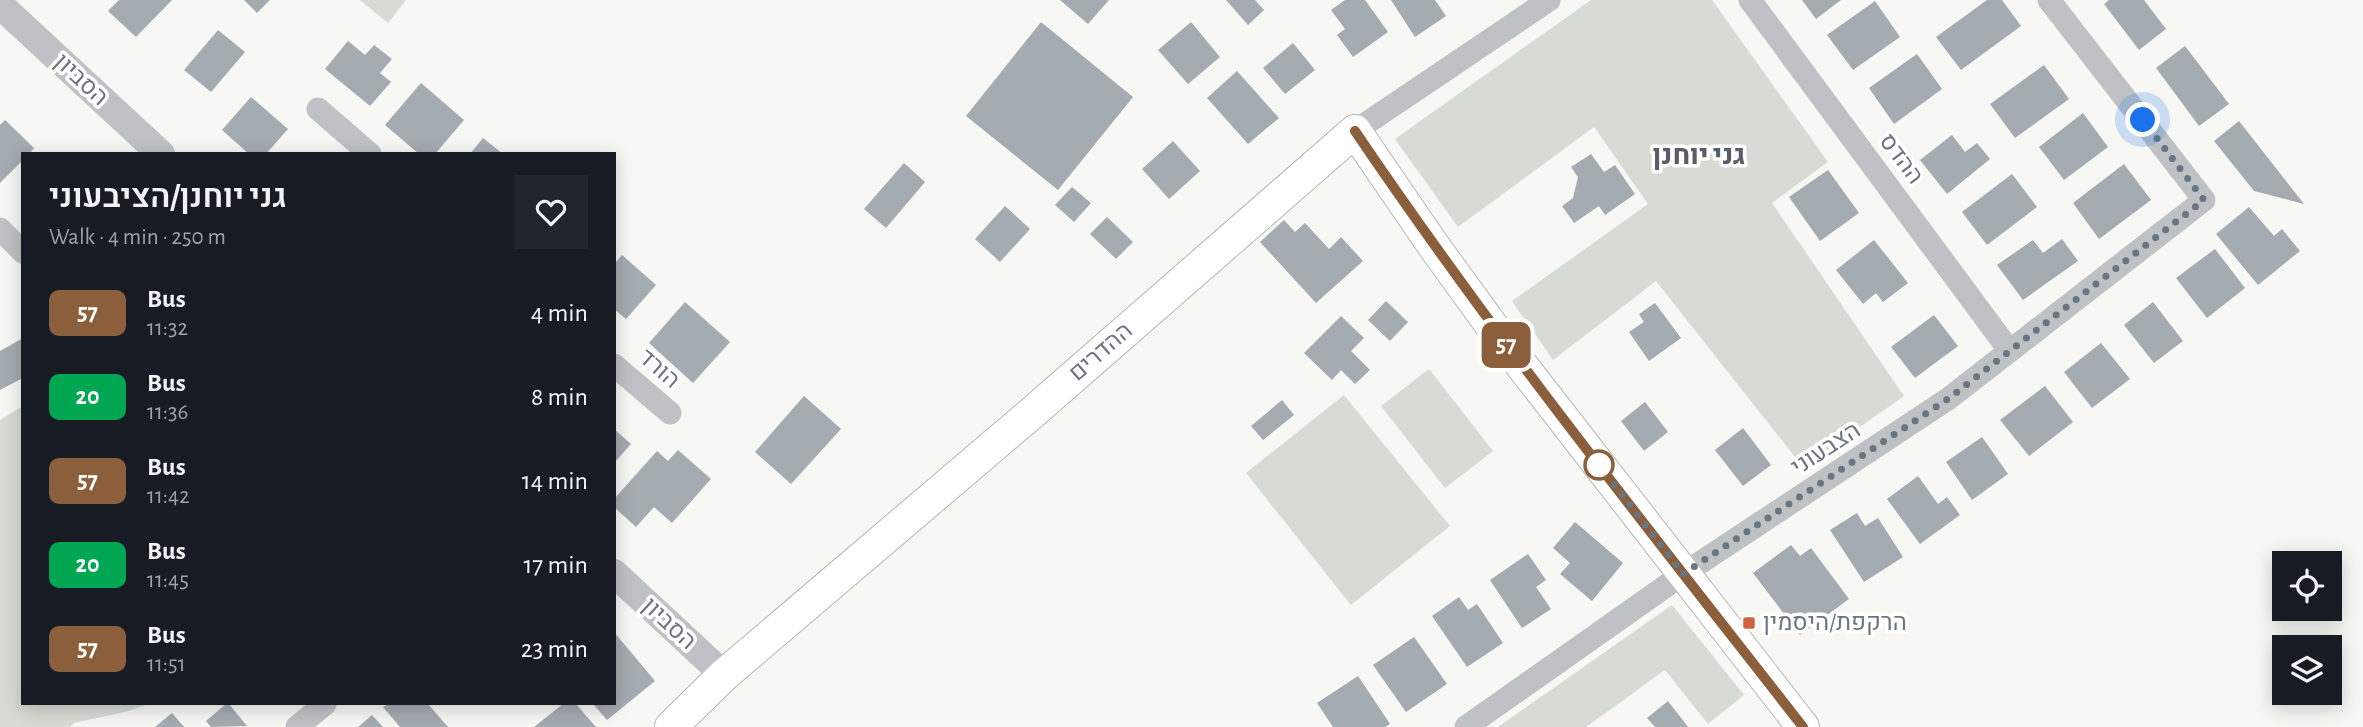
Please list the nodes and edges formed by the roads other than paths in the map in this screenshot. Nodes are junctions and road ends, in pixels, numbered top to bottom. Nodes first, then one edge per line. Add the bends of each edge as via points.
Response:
1 (1549, 0) edge
2 (1750, 0) edge
3 (2049, 0) edge
4 (0, 5) edge
5 (318, 109) dead end
6 (1355, 131) junction
7 (159, 152) edge
8 (368, 152) edge
9 (0, 229) edge
10 (21, 250) edge
11 (2009, 350) junction
12 (616, 367) edge
13 (670, 413) dead end
14 (1683, 574) junction
15 (616, 575) edge
16 (724, 675) junction
17 (324, 705) edge
18 (297, 727) edge
19 (671, 727) edge
20 (1466, 727) edge
21 (1803, 727) edge

1 - 6 street, ההדרים
2 - 11 street, ההדס
3 - 11 street, הצבעוני via 2204,200
4 - 7 street, הסביון
5 - 8 street
6 - 14 main road via 1502,340
6 - 16 main road, ההדרים
9 - 10 street
11 - 14 street, הצבעוני via 1938,406
12 - 13 street, הורד
14 - 20 street, הצבעוני
14 - 21 main road
15 - 16 street, הסביון
16 - 19 main road, ההדרים
17 - 18 street

